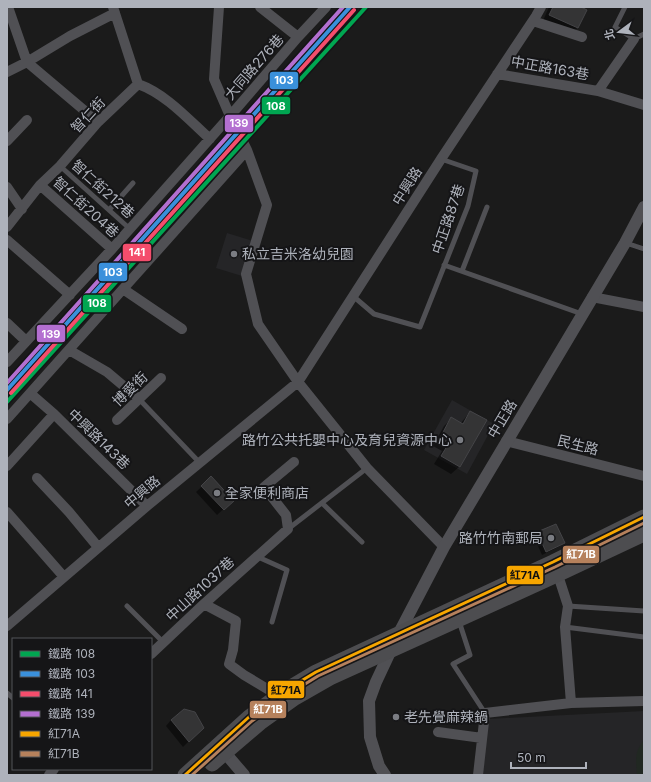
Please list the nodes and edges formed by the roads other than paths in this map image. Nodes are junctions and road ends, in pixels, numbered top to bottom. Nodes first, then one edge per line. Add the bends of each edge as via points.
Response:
1 (8, 7) edge
2 (219, 7) edge
3 (260, 7) edge
4 (326, 7) edge
5 (541, 7) edge
6 (626, 7) edge
7 (114, 10) edge
8 (533, 21) junction
9 (644, 34) edge
10 (298, 37) junction
11 (582, 37) dead end
12 (634, 39) junction
13 (27, 62) junction
14 (7, 72) edge
15 (497, 74) junction
16 (138, 84) junction
17 (598, 91) junction
18 (644, 105) edge
19 (230, 116) junction
20 (26, 120) dead end
21 (98, 122) junction
22 (210, 139) junction
23 (7, 141) edge
24 (246, 150) junction
25 (441, 159) junction
26 (60, 166) junction
27 (133, 183) dead end
28 (40, 185) junction
29 (7, 188) edge
30 (487, 207) dead end
31 (644, 207) edge
32 (22, 209) junction
33 (109, 210) junction
34 (7, 227) edge
35 (130, 229) junction
36 (7, 240) edge
37 (625, 243) junction
38 (112, 249) junction
39 (644, 249) edge
40 (444, 265) junction
41 (462, 271) junction
42 (123, 289) junction
43 (70, 295) junction
44 (354, 296) junction
45 (592, 297) junction
46 (644, 307) edge
47 (582, 314) junction
48 (7, 323) edge
49 (182, 329) dead end
50 (26, 341) junction
51 (69, 350) junction
52 (7, 362) edge
53 (161, 378) dead end
54 (298, 382) junction
55 (31, 394) junction
56 (139, 399) junction
57 (54, 414) junction
58 (7, 419) edge
59 (117, 420) dead end
60 (506, 442) junction
61 (200, 462) junction
62 (294, 462) dead end
63 (7, 466) edge
64 (367, 468) junction
65 (644, 476) edge
66 (37, 478) dead end
67 (322, 503) junction
68 (147, 506) junction
69 (7, 512) edge
70 (644, 517) edge
71 (288, 529) junction
72 (644, 534) edge
73 (362, 542) dead end
74 (98, 547) junction
75 (444, 547) junction
76 (257, 556) junction
77 (556, 568) junction
78 (64, 577) junction
79 (204, 604) junction
80 (127, 606) dead end
81 (568, 606) junction
82 (644, 612) edge
83 (459, 620) junction
84 (272, 622) dead end
85 (7, 626) edge
86 (565, 627) junction
87 (399, 633) junction
88 (644, 637) edge
89 (163, 642) junction
90 (392, 650) junction
91 (152, 653) edge
92 (279, 696) junction
93 (644, 701) edge
94 (571, 703) junction
95 (485, 713) junction
96 (438, 732) dead end
97 (482, 738) junction
98 (221, 749) junction
99 (184, 775) edge
100 (199, 775) edge
101 (244, 775) edge
102 (385, 775) edge
103 (478, 775) edge

1 - 13 street
2 - 19 street, 大同路276巷 via 214,79
3 - 10 street
4 - 10 street, 大同路276巷
5 - 8 street, 中興路
6 - 12 lane via 615,28
7 - 13 street
7 - 16 street
8 - 11 street
8 - 15 street, 中興路
9 - 12 lane
10 - 19 street, 大同路276巷
12 - 17 street, 中正路163巷
13 - 14 street
13 - 21 street
15 - 17 street, 中正路163巷
15 - 25 street, 中興路
16 - 21 street, 智仁街
16 - 22 street via 166,100
17 - 18 street, 中正路163巷
19 - 22 street
19 - 24 street
20 - 23 street
21 - 26 street, 智仁街
22 - 35 street
24 - 42 street
24 - 54 street via 267,205 246,274 258,324
25 - 40 lane, 中正路87巷 via 476,171 468,206
25 - 44 street, 中興路
26 - 28 street, 智仁街
26 - 33 lane, 智仁街212巷
27 - 33 lane
28 - 32 street, 智仁街
28 - 38 street, 智仁街204巷
29 - 32 street
30 - 41 lane
31 - 37 street, 中正路
32 - 34 street, 智仁街
33 - 35 lane, 智仁街212巷
35 - 38 street
36 - 43 street
37 - 39 lane
37 - 45 street, 中正路
38 - 43 street
40 - 41 lane, 中正路87巷
40 - 44 lane, 中正路87巷 via 420,327 374,314
41 - 47 lane, 中正路87巷
42 - 49 street
42 - 51 street
43 - 50 street
44 - 54 street, 中興路
45 - 46 street
45 - 47 street, 中正路
47 - 60 street, 中正路
48 - 50 street
50 - 52 street
51 - 55 street
51 - 56 street via 107,372
53 - 56 street, 博愛街
54 - 61 street, 中興路
54 - 64 street
55 - 57 street, 中興路143巷
55 - 58 street
56 - 59 street, 博愛街
56 - 61 lane
57 - 63 street
57 - 68 street, 中興路143巷
60 - 65 street, 民生路
60 - 75 street, 中正路
61 - 68 street, 中興路
62 - 71 street via 264,487 286,515
64 - 67 lane, 中山路1037巷
64 - 75 street
66 - 74 street
67 - 71 lane, 中山路1037巷
67 - 73 lane
68 - 74 street, 中興路
69 - 78 street
70 - 77 main road
71 - 76 street, 中山路1037巷
72 - 77 main road
74 - 78 street, 中興路
75 - 87 street, 中正路
76 - 79 street, 中山路1037巷
76 - 84 lane via 286,570
77 - 81 street
77 - 83 main road
77 - 87 main road
78 - 85 street, 中興路
79 - 89 street, 中山路1037巷
79 - 92 street via 236,621 229,664
80 - 89 lane
81 - 82 lane
81 - 86 street
83 - 90 main road
83 - 95 lane via 470,655 453,664
86 - 88 lane
86 - 94 street
87 - 90 street, 中正路
87 - 92 main road via 316,672
89 - 91 street, 中山路1037巷
90 - 98 main road via 330,678 295,698
90 - 102 street, 中正路 via 369,701 370,737 379,766
92 - 98 main road via 249,717
93 - 94 street
94 - 95 street
95 - 97 street
96 - 97 street
97 - 103 street
98 - 99 main road
98 - 100 main road
98 - 101 street

